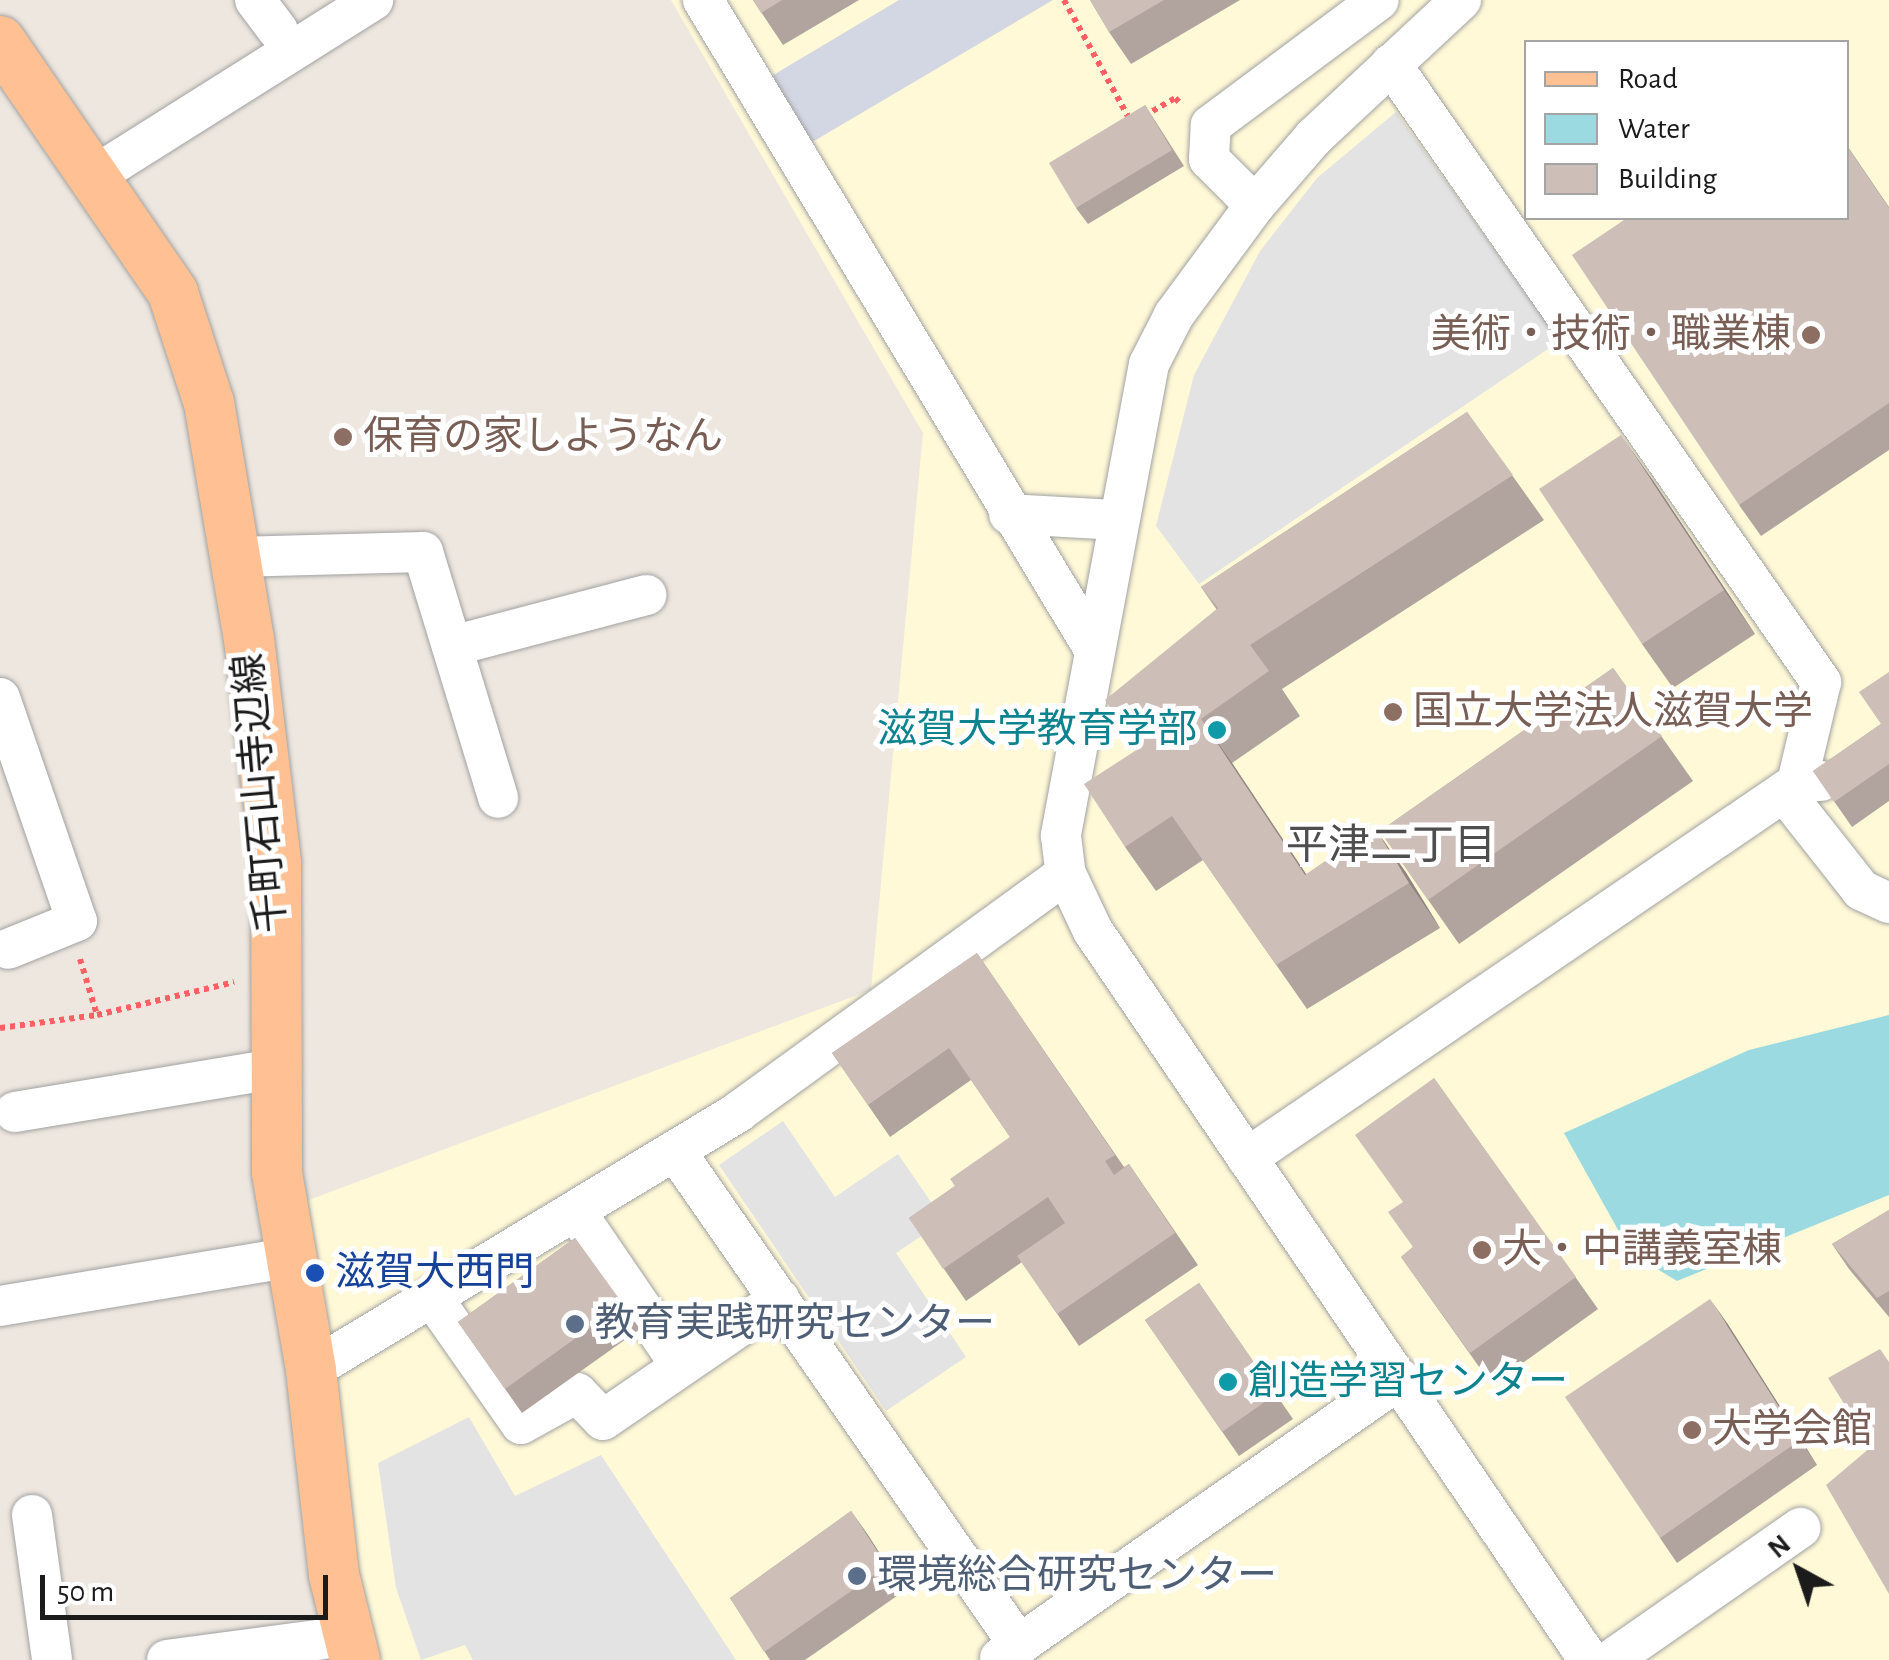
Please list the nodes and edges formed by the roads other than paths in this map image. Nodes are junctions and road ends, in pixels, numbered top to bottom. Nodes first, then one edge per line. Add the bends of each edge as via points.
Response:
1 (373, 0) edge
2 (702, 0) edge
3 (1380, 0) edge
4 (1460, 0) edge
5 (0, 41) edge
6 (1392, 64) junction
7 (94, 176) junction
8 (1255, 206) junction
9 (1009, 514) junction
10 (1117, 520) junction
11 (235, 558) junction
12 (646, 595) dead end
13 (452, 646) junction
14 (1094, 648) junction
15 (0, 698) edge
16 (1847, 763) edge
17 (1790, 788) junction
18 (498, 798) dead end
19 (1066, 874) junction
20 (1889, 903) edge
21 (8, 949) dead end
22 (274, 1069) junction
23 (15, 1112) dead end
24 (676, 1152) junction
25 (1247, 1158) junction
26 (576, 1212) junction
27 (294, 1258) junction
28 (432, 1297) junction
29 (780, 1299) junction
30 (0, 1306) edge
31 (681, 1366) junction
32 (312, 1370) junction
33 (1400, 1379) junction
34 (32, 1515) dead end
35 (1800, 1528) dead end
36 (351, 1648) edge
37 (1008, 1652) edge
38 (52, 1660) edge
39 (167, 1660) edge
40 (1589, 1660) edge
41 (1611, 1660) edge

1 - 7 street
2 - 9 street
3 - 8 street via 1222,111 1209,132 1209,159
4 - 6 street
5 - 7 main road, 千町石山寺辺線
6 - 8 street via 1314,137
6 - 17 street via 1821,682
7 - 11 main road, 千町石山寺辺線 via 172,293 194,342
8 - 10 street via 1174,315 1149,364
9 - 10 street
9 - 14 street
10 - 14 street
11 - 13 street via 423,552
11 - 22 main road, 千町石山寺辺線 via 274,846
12 - 13 street
13 - 18 street
14 - 19 street via 1064,806
15 - 21 street via 77,920
16 - 17 street via 1820,782
17 - 20 street via 1860,890
17 - 25 street
19 - 24 street
19 - 25 street via 1093,931
22 - 23 street
22 - 27 main road, 千町石山寺辺線 via 277,1174
24 - 26 street
24 - 29 street
25 - 33 street
26 - 28 street
26 - 31 street
27 - 30 street
27 - 32 main road, 千町石山寺辺線
28 - 31 street via 521,1424 577,1393 602,1420
28 - 32 street
29 - 31 street
29 - 37 street
32 - 36 main road, 千町石山寺辺線 via 334,1575
33 - 37 street
33 - 40 street
34 - 38 street
35 - 41 street
36 - 39 street

